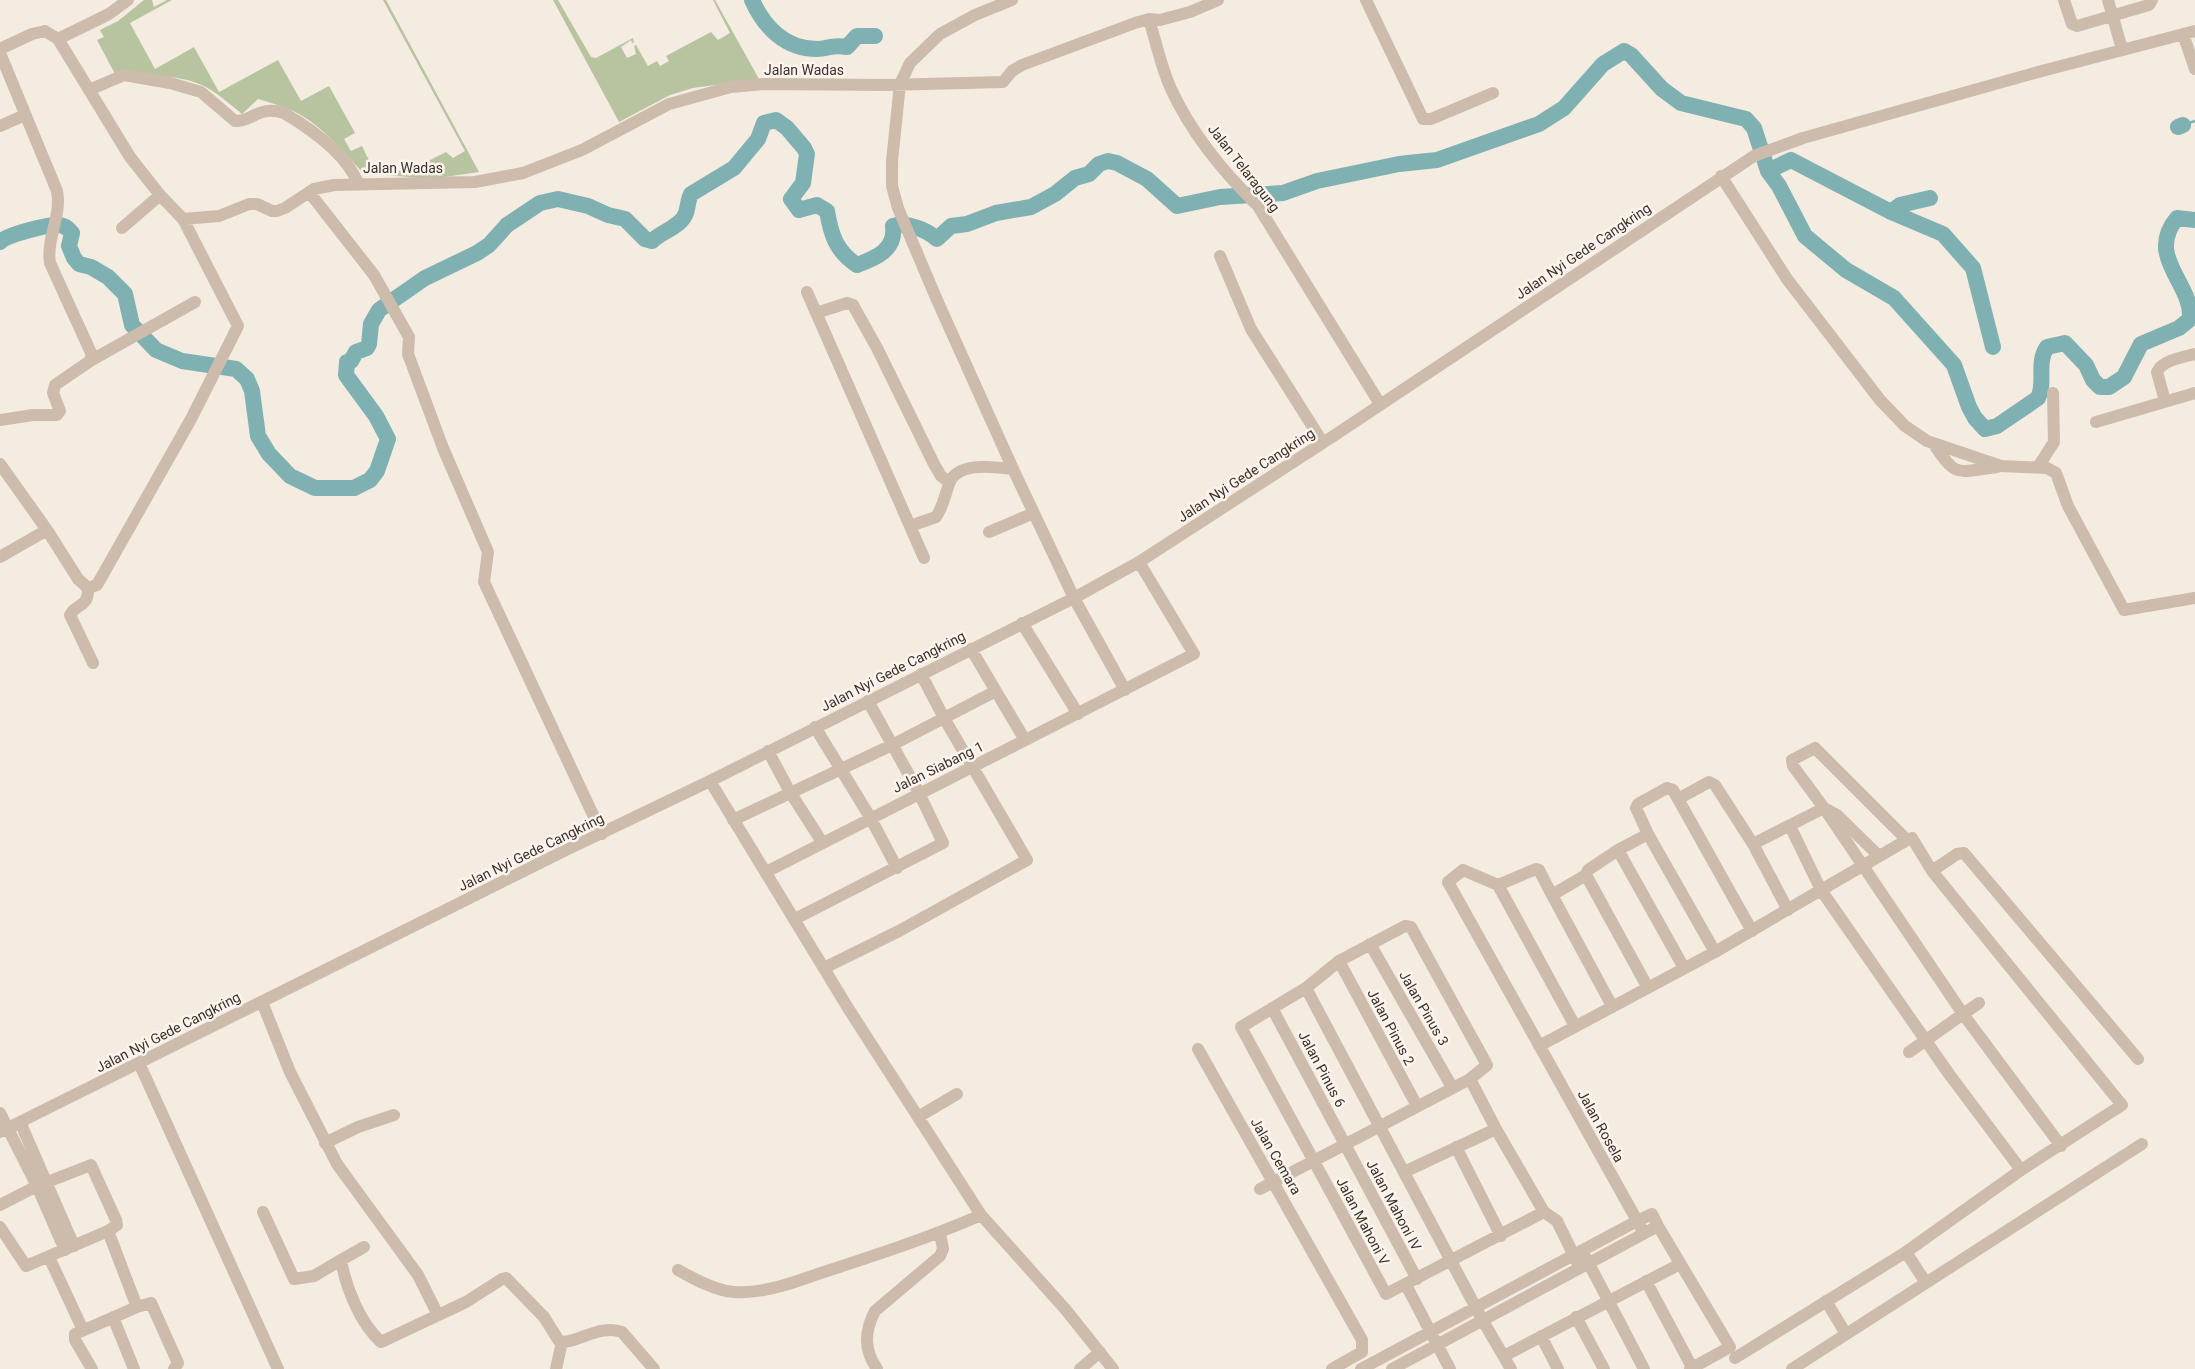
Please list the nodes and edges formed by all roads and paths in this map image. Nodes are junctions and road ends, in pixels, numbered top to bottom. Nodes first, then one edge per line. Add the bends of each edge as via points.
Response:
1 (128, 0) edge
2 (1012, 0) edge
3 (1366, 0) edge
4 (2064, 0) edge
5 (2108, 0) edge
6 (2152, 0) edge
7 (1213, 1) edge
8 (2114, 17) junction
9 (1148, 19) junction
10 (2189, 32) edge
11 (58, 38) junction
12 (0, 49) edge
13 (2122, 49) junction
14 (0, 53) edge
15 (2195, 69) edge
16 (900, 84) junction
17 (89, 90) junction
18 (1493, 93) dead end
19 (26, 115) junction
20 (0, 126) edge
21 (1721, 176) junction
22 (358, 183) junction
23 (309, 192) junction
24 (160, 195) junction
25 (183, 219) junction
26 (122, 228) dead end
27 (1220, 256) dead end
28 (807, 292) dead end
29 (195, 302) dead end
30 (816, 313) junction
31 (2195, 354) edge
32 (90, 361) junction
33 (2053, 393) dead end
34 (2195, 393) edge
35 (2165, 402) junction
36 (1380, 404) junction
37 (0, 420) edge
38 (2096, 422) dead end
39 (1323, 443) junction
40 (1933, 443) junction
41 (0, 464) edge
42 (2001, 466) junction
43 (2038, 467) junction
44 (1016, 474) junction
45 (949, 482) junction
46 (1034, 513) junction
47 (910, 526) junction
48 (47, 530) junction
49 (989, 532) dead end
50 (0, 557) edge
51 (924, 558) dead end
52 (1139, 562) junction
53 (88, 588) junction
54 (1074, 598) junction
55 (2195, 598) edge
56 (1022, 624) junction
57 (971, 649) junction
58 (93, 663) dead end
59 (921, 674) junction
60 (1125, 690) junction
61 (996, 691) junction
62 (868, 700) junction
63 (1078, 714) junction
64 (944, 718) junction
65 (815, 726) junction
66 (1026, 740) junction
67 (892, 745) junction
68 (768, 751) junction
69 (973, 768) junction
70 (841, 769) junction
71 (710, 781) junction
72 (790, 792) junction
73 (920, 793) junction
74 (1678, 799) junction
75 (1824, 808) junction
76 (870, 817) junction
77 (733, 820) junction
78 (1790, 826) junction
79 (602, 834) junction
80 (1648, 834) junction
81 (1907, 840) junction
82 (822, 842) junction
83 (1753, 844) junction
84 (1618, 850) junction
85 (1879, 856) junction
86 (1862, 867) junction
87 (897, 868) junction
88 (1932, 871) junction
89 (766, 872) junction
90 (1586, 875) junction
91 (1498, 885) junction
92 (1821, 890) junction
93 (1552, 895) junction
94 (1788, 910) junction
95 (795, 920) junction
96 (1752, 931) junction
97 (1370, 944) junction
98 (1715, 952) junction
99 (1339, 961) junction
100 (824, 968) junction
101 (1684, 968) junction
102 (1306, 988) junction
103 (1648, 988) junction
104 (262, 1002) junction
105 (1979, 1003) dead end
106 (1612, 1006) junction
107 (1272, 1008) junction
108 (1963, 1014) junction
109 (1576, 1026) junction
110 (1925, 1040) junction
111 (1539, 1046) junction
112 (1198, 1049) dead end
113 (1909, 1052) dead end
114 (2138, 1060) dead end
115 (139, 1062) junction
116 (1470, 1079) junction
117 (1452, 1087) junction
118 (957, 1094) dead end
119 (1417, 1106) junction
120 (0, 1113) edge
121 (394, 1115) dead end
122 (918, 1117) junction
123 (20, 1122) junction
124 (1380, 1126) junction
125 (1496, 1129) junction
126 (4, 1130) edge
127 (325, 1143) junction
128 (1345, 1144) junction
129 (2142, 1144) dead end
130 (2061, 1146) junction
131 (1456, 1147) junction
132 (29, 1156) junction
133 (1314, 1161) junction
134 (2021, 1170) junction
135 (1404, 1172) junction
136 (1274, 1183) junction
137 (42, 1184) junction
138 (1260, 1189) dead end
139 (0, 1205) edge
140 (263, 1212) dead end
141 (1544, 1212) junction
142 (981, 1215) junction
143 (1637, 1221) junction
144 (1658, 1226) junction
145 (0, 1227) edge
146 (108, 1231) junction
147 (940, 1233) junction
148 (1644, 1233) junction
149 (1501, 1236) junction
150 (364, 1247) dead end
151 (69, 1248) junction
152 (1906, 1252) junction
153 (1578, 1253) junction
154 (49, 1257) junction
155 (341, 1260) junction
156 (1452, 1261) junction
157 (1680, 1264) junction
158 (1584, 1266) junction
159 (678, 1270) dead end
160 (1646, 1281) junction
161 (1411, 1282) junction
162 (1926, 1283) junction
163 (1608, 1300) junction
164 (1826, 1301) junction
165 (137, 1307) junction
166 (1476, 1307) junction
167 (438, 1315) junction
168 (113, 1317) junction
169 (1576, 1317) junction
170 (1482, 1321) junction
171 (83, 1330) junction
172 (1431, 1331) junction
173 (1846, 1334) junction
174 (1542, 1336) junction
175 (562, 1342) junction
176 (1436, 1345) junction
177 (1100, 1352) junction
178 (1504, 1356) junction
179 (1736, 1358) edge
180 (1692, 1368) edge
181 (92, 1369) edge
182 (134, 1369) edge
183 (174, 1369) edge
184 (278, 1369) edge
185 (556, 1369) edge
186 (654, 1369) edge
187 (877, 1369) edge
188 (1080, 1369) edge
189 (1114, 1369) edge
190 (1332, 1369) edge
191 (1361, 1369) edge
192 (1392, 1369) edge
193 (1450, 1369) edge
194 (1511, 1369) edge
195 (1558, 1369) edge
196 (1604, 1369) edge
197 (1644, 1369) edge
198 (1792, 1369) edge

1 - 11 street via 109,14
2 - 16 street via 974,15 940,34 910,63
3 - 18 street via 1424,118 1431,119
4 - 8 street via 2074,26
5 - 8 street
6 - 8 street via 2149,5
7 - 9 street, Jalan Wadas via 1160,20
8 - 13 street
9 - 16 street, Jalan Wadas via 1022,65 1003,82
9 - 36 street, Jalan Telaragung via 1167,78 1181,108 1237,185 1258,206
10 - 13 street, Jalan Nyi Gede Cangkring
10 - 15 street
11 - 12 street via 44,31
11 - 17 street
13 - 21 street, Jalan Nyi Gede Cangkring via 1771,148
14 - 19 street
16 - 22 street, Jalan Wadas via 731,87 669,104 582,150 524,173 475,182
16 - 44 street via 892,161 892,186 898,208
17 - 22 street via 118,77 134,76 201,92 235,121 259,112 284,113 326,144 350,169
17 - 24 street via 130,157
19 - 20 street
19 - 32 street via 57,191 50,263 91,352
21 - 36 street, Jalan Nyi Gede Cangkring
21 - 40 street via 1787,280 1880,400 1905,426
22 - 23 street, Jalan Wadas via 329,185
23 - 25 street, Jalan Wadas via 277,211 250,204 219,216
23 - 79 street via 389,298 409,337 408,354 443,448 488,552 484,582
24 - 25 street
24 - 26 street
25 - 53 street via 238,325 97,585
27 - 39 street via 1249,325
28 - 30 street
29 - 32 street
30 - 45 street via 847,303 853,305 934,464
30 - 47 street
31 - 35 street via 2159,368 2157,372
32 - 37 street via 55,385 60,411 57,415
33 - 43 street via 2054,442
34 - 35 street
35 - 38 street
36 - 39 street, Jalan Nyi Gede Cangkring
39 - 52 street, Jalan Nyi Gede Cangkring
40 - 42 street
40 - 42 street via 1952,469
41 - 48 street
42 - 43 street
43 - 55 street via 2053,470 2068,506 2124,610
44 - 45 street via 998,467 964,470
44 - 46 street
45 - 47 street via 936,517
46 - 49 street
46 - 54 street
47 - 51 street
48 - 50 street
48 - 53 street via 78,579
52 - 54 street, Jalan Nyi Gede Cangkring
52 - 60 street, Jalan Siabang 1 via 1194,654
53 - 58 street via 86,602 70,615
54 - 56 street, Jalan Nyi Gede Cangkring
54 - 60 street
56 - 57 street, Jalan Nyi Gede Cangkring
56 - 63 street
57 - 59 street, Jalan Nyi Gede Cangkring
57 - 61 street
59 - 62 street, Jalan Nyi Gede Cangkring
59 - 64 street
60 - 63 street, Jalan Siabang 1
61 - 64 street
61 - 66 street
62 - 65 street, Jalan Nyi Gede Cangkring
62 - 67 street
63 - 66 street, Jalan Siabang 1
64 - 67 street
64 - 69 street
65 - 68 street, Jalan Nyi Gede Cangkring
65 - 70 street
66 - 69 street, Jalan Siabang 1
67 - 70 street
67 - 73 street
68 - 71 street, Jalan Nyi Gede Cangkring
68 - 72 street
69 - 73 street, Jalan Siabang 1
69 - 100 street via 1026,862
70 - 72 street
70 - 76 street
71 - 77 street
71 - 79 street, Jalan Nyi Gede Cangkring
72 - 77 street
72 - 82 street
73 - 76 street, Jalan Siabang 1
73 - 87 street via 943,843
74 - 80 street via 1667,788 1638,804 1636,808
74 - 83 street via 1712,782
74 - 96 street
75 - 78 street
75 - 81 street via 1792,763 1812,748 1819,750
75 - 85 street via 1837,815
75 - 86 street
76 - 82 street, Jalan Siabang 1
76 - 87 street
77 - 89 street
78 - 83 street
78 - 92 street
79 - 104 street, Jalan Nyi Gede Cangkring
80 - 84 street
80 - 98 street
81 - 85 street
81 - 88 street via 1912,838
82 - 89 street, Jalan Siabang 1
83 - 94 street
84 - 90 street via 1588,870
84 - 101 street
85 - 86 street
86 - 92 street
86 - 108 street
87 - 95 street
88 - 114 street via 1956,854 1964,853
88 - 130 street via 2122,1105
89 - 95 street
90 - 93 street
90 - 103 street
91 - 93 street via 1536,869
91 - 109 street
91 - 111 street, Jalan Rosela via 1463,870 1448,882
92 - 94 street
92 - 110 street
93 - 106 street
94 - 96 street
95 - 100 street
96 - 98 street
97 - 99 street
97 - 116 street via 1405,926 1411,927 1487,1065
97 - 117 street, Jalan Pinus 3
98 - 101 street
99 - 102 street
99 - 119 street, Jalan Pinus 2
100 - 122 street
101 - 103 street
102 - 107 street
102 - 124 street
103 - 106 street
104 - 115 street, Jalan Nyi Gede Cangkring
104 - 127 street via 290,1072
105 - 108 street
106 - 109 street
107 - 128 street, Jalan Pinus 6
107 - 133 street, Jalan Mahoni V via 1244,1024 1241,1030
108 - 110 street
108 - 130 street
109 - 111 street
110 - 113 street
110 - 134 street
111 - 143 street, Jalan Rosela
112 - 136 street, Jalan Cemara
115 - 123 street, Jalan Nyi Gede Cangkring
115 - 184 street
116 - 117 street
116 - 125 street
117 - 119 street
118 - 122 street
119 - 124 street
120 - 126 street
121 - 127 street
122 - 142 street via 945,1154
123 - 126 street, Jalan Nyi Gede Cangkring
123 - 132 street
124 - 128 street
124 - 135 street
125 - 131 street
125 - 141 street
126 - 132 street
127 - 167 street via 418,1275
128 - 133 street
128 - 161 street, Jalan Mahoni IV
129 - 162 street
130 - 134 street
131 - 135 street
131 - 149 street
132 - 137 street
133 - 136 street
133 - 161 street, Jalan Mahoni V via 1386,1294
134 - 152 street
135 - 156 street
136 - 138 street
136 - 190 street, Jalan Cemara via 1362,1340 1362,1352
137 - 139 street
137 - 146 street via 88,1165 93,1167 116,1220 117,1225
137 - 151 street
140 - 155 street via 294,1279 314,1276
141 - 149 street
141 - 153 street via 1557,1221
142 - 147 street
142 - 177 street
143 - 144 street via 1652,1214
143 - 148 street, Jalan Rosela
143 - 153 street
144 - 148 street
144 - 157 street
145 - 154 street via 26,1266
146 - 151 street
146 - 165 street
147 - 159 street via 765,1290 725,1290 694,1280
147 - 187 street via 943,1249 940,1256 875,1311 870,1320 866,1349
148 - 158 street
149 - 156 street
150 - 155 street
151 - 154 street
152 - 162 street
152 - 164 street
153 - 158 street
153 - 166 street
154 - 171 street
155 - 167 street via 344,1276 366,1324 381,1342
156 - 161 street
156 - 166 street
157 - 160 street
157 - 179 street
158 - 163 street
158 - 170 street
160 - 163 street
160 - 180 street
161 - 172 street, Jalan Mahoni IV
162 - 173 street
163 - 169 street
163 - 197 street
164 - 173 street
164 - 179 street
165 - 168 street
165 - 183 street via 148,1303 152,1305 178,1362
166 - 170 street
166 - 172 street
167 - 175 street via 506,1278 544,1316
168 - 171 street
168 - 182 street
169 - 174 street
169 - 196 street
170 - 176 street
170 - 178 street
171 - 181 street via 74,1338
172 - 176 street, Jalan Mahoni IV
172 - 191 street
173 - 198 street
174 - 178 street
174 - 195 street
175 - 185 street
175 - 186 street via 587,1334 622,1332
176 - 192 street
176 - 193 street, Jalan Mahoni IV
177 - 188 street
177 - 189 street
178 - 194 street
179 - 180 street

